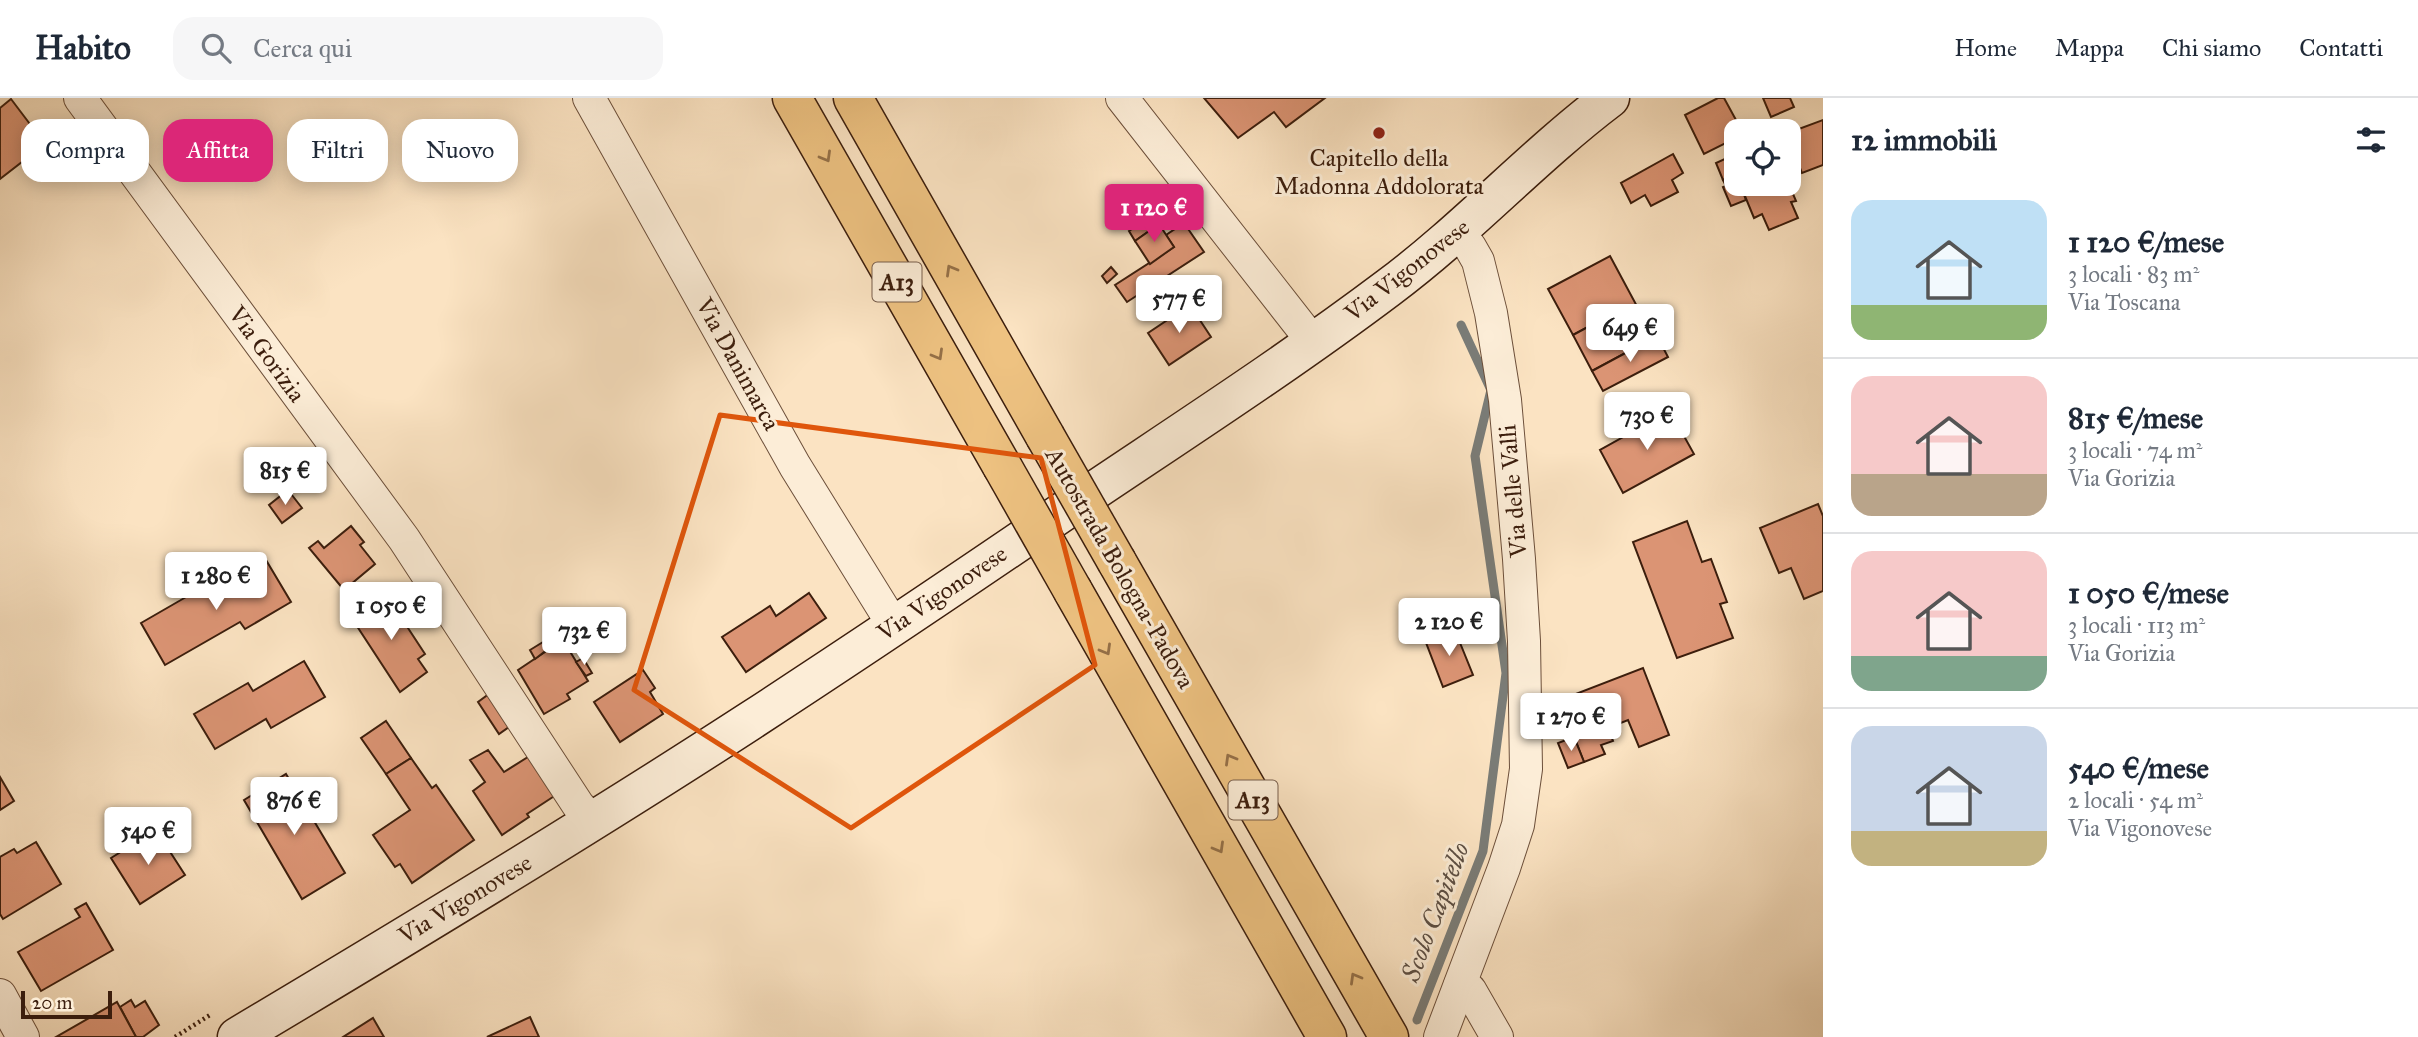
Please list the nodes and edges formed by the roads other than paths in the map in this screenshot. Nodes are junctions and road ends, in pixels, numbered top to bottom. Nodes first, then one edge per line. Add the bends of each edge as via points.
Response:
1 (80, 98) edge
2 (589, 98) edge
3 (792, 98) edge
4 (853, 98) edge
5 (1122, 98) edge
6 (1610, 98) edge
7 (1457, 233) junction
8 (1313, 342) junction
9 (894, 626) junction
10 (592, 821) junction
11 (1460, 985) junction
12 (0, 995) edge
13 (23, 1037) edge
14 (237, 1037) edge
15 (1327, 1037) edge
16 (1389, 1037) edge
17 (1440, 1037) edge
18 (1497, 1037) edge

1 - 10 street, Via Gorizia via 404,539
2 - 9 street, Via Danimarca via 795,466
3 -> 15 highway, A13, bridge
16 -> 4 highway, Autostrada Bologna-Padova / A13, bridge
5 - 8 street
6 - 7 main road, Via Vigonovese
7 - 8 main road, Via Vigonovese
7 - 11 street, Via delle Valli via 1478,261 1505,400 1524,641 1526,769 1518,825
8 - 9 main road, Via Vigonovese
9 - 10 main road, Via Vigonovese
10 - 14 main road, Via Vigonovese
11 - 17 street, Via delle Valli
11 - 18 street via 1470,990
12 - 13 street

